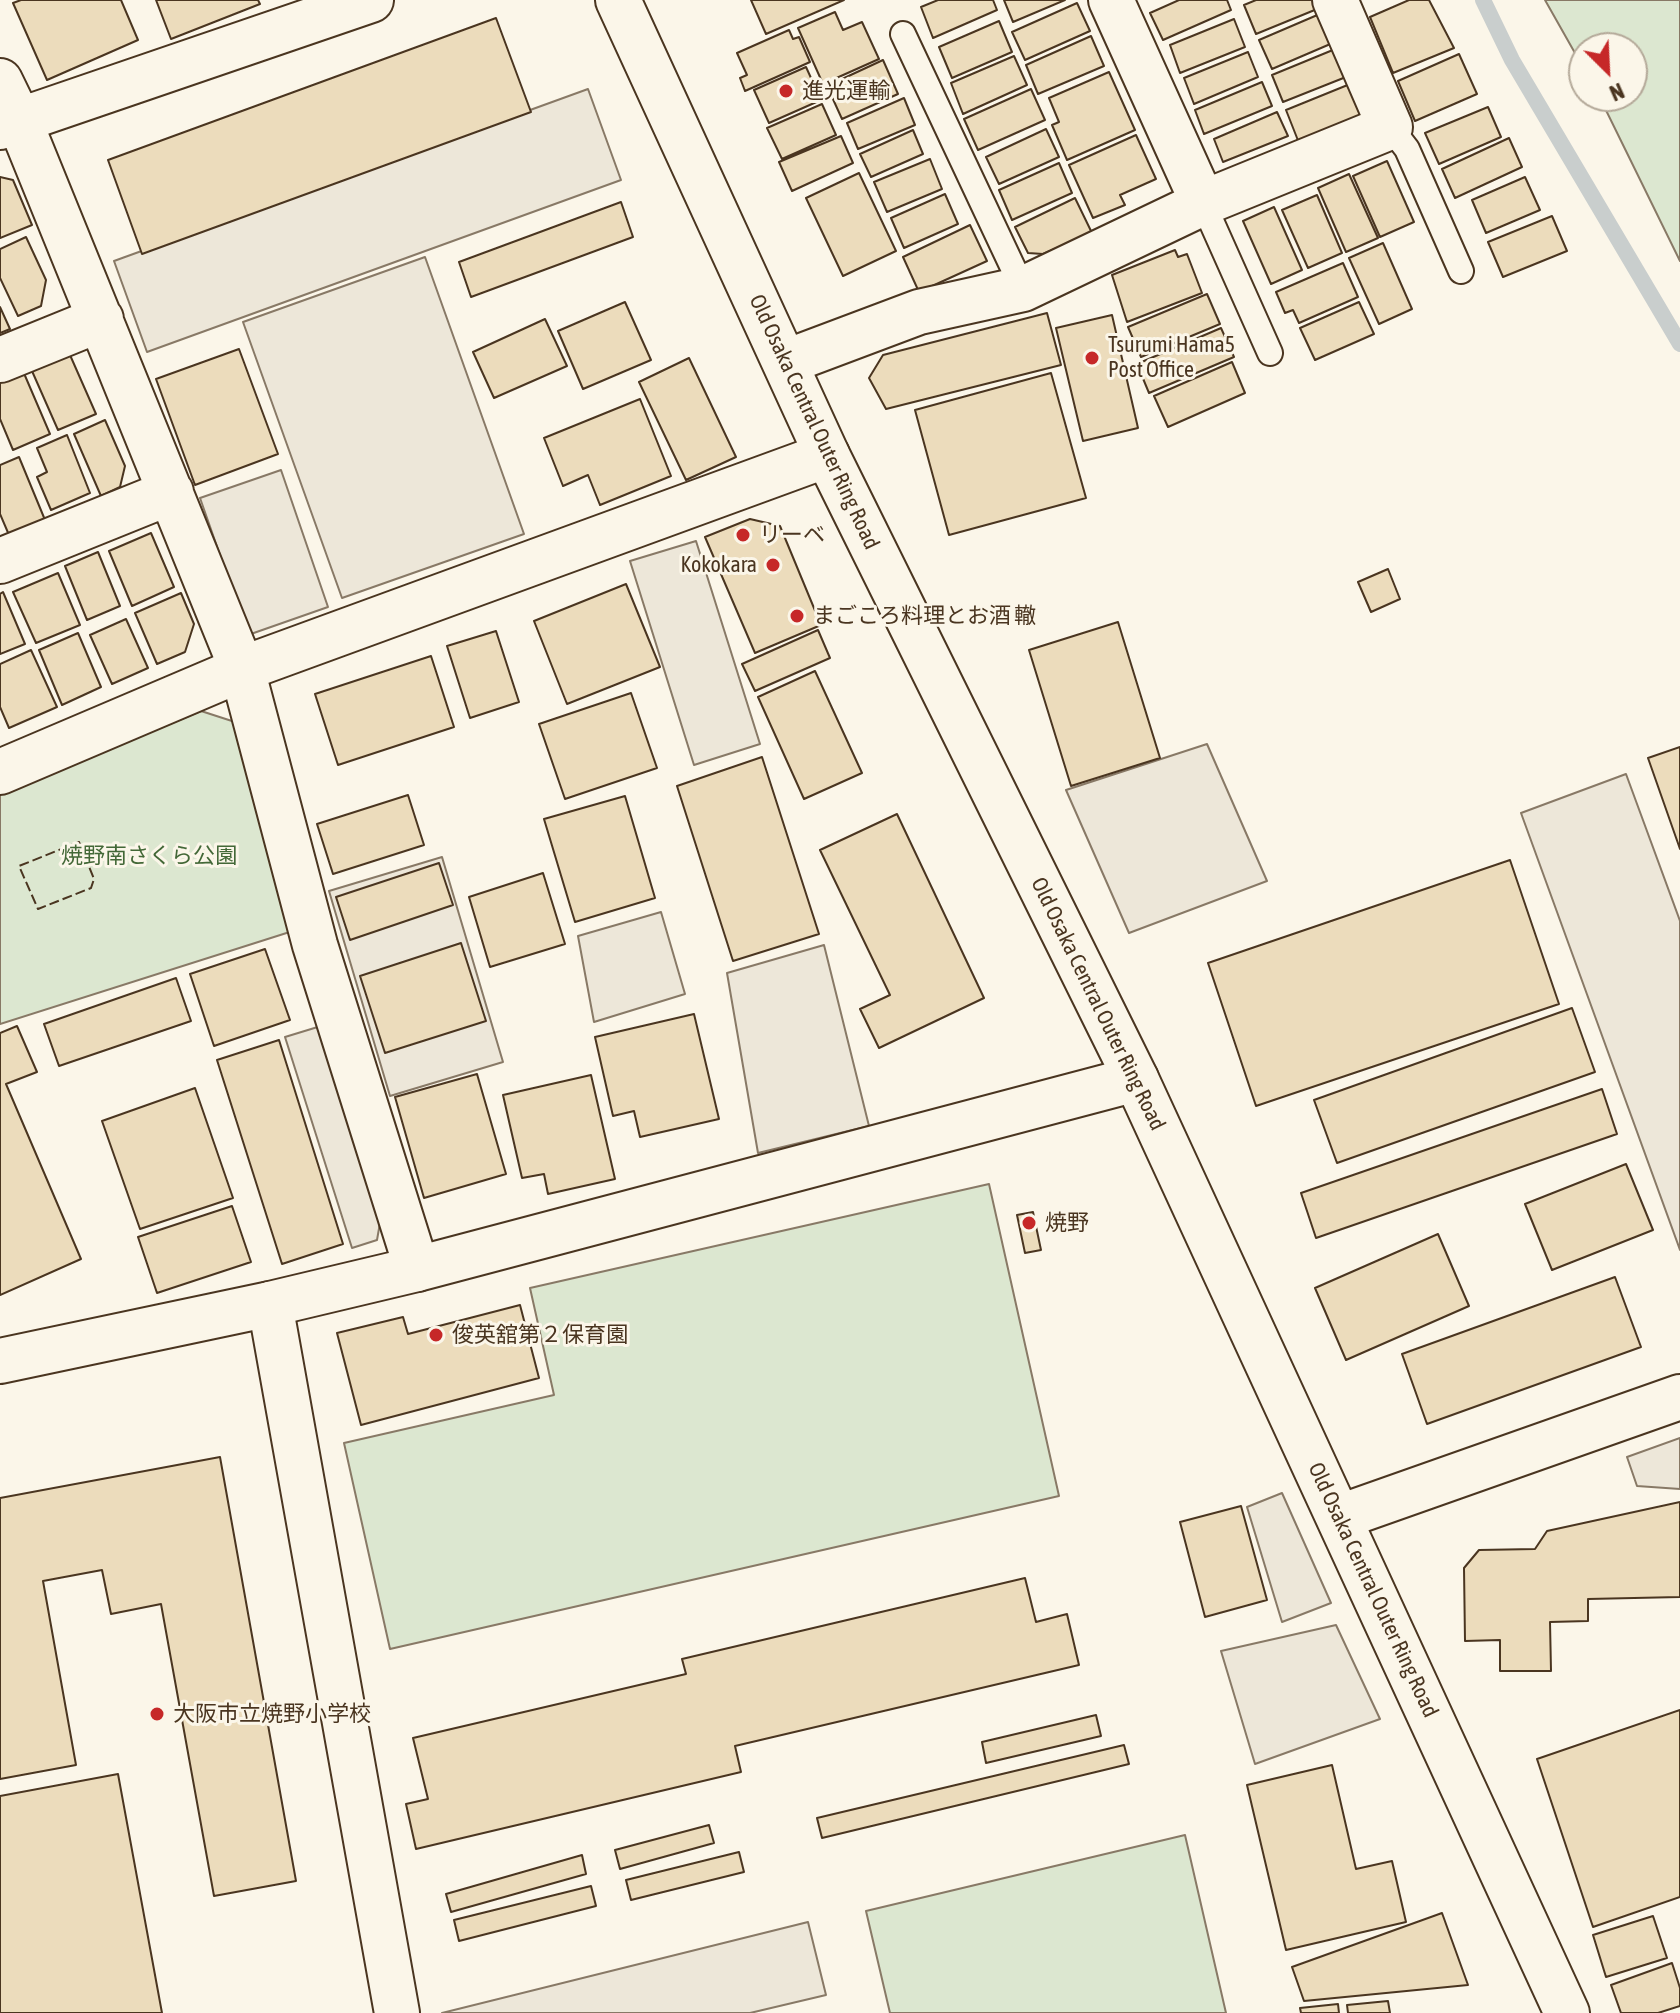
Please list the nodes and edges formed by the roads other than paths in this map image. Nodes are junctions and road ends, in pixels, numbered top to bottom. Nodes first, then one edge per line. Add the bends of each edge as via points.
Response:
1 (371, 0) edge
2 (618, 0) edge
3 (1111, 0) edge
4 (1335, 0) edge
5 (903, 34) dead end
6 (0, 81) edge
7 (10, 124) edge
8 (1390, 127) junction
9 (1203, 203) junction
10 (1461, 271) dead end
11 (1023, 289) junction
12 (101, 319) junction
13 (1270, 353) dead end
14 (0, 360) edge
15 (786, 362) junction
16 (827, 455) junction
17 (171, 492) junction
18 (0, 561) edge
19 (242, 669) junction
20 (0, 772) edge
21 (1136, 1079) junction
22 (417, 1269) junction
23 (270, 1304) junction
24 (0, 1361) edge
25 (1680, 1397) edge
26 (1340, 1517) junction
27 (397, 2013) edge
28 (1567, 2013) edge

1 - 7 street
2 - 15 street, Old Osaka Central Outer Ring Road
3 - 9 street
4 - 8 street
5 - 11 lane
6 - 7 street
7 - 12 street
8 - 9 street
8 - 10 lane via 1407,149
9 - 11 street
9 - 13 lane
11 - 15 street via 919,312
12 - 14 street
12 - 17 street
15 - 16 street, Old Osaka Central Outer Ring Road
16 - 19 street
16 - 21 street, Old Osaka Central Outer Ring Road
17 - 18 street
17 - 19 street
19 - 20 street
19 - 22 street via 315,945
21 - 22 street
21 - 26 street, Old Osaka Central Outer Ring Road
22 - 23 street
23 - 24 street
23 - 27 street
25 - 26 street
26 - 28 street, Old Osaka Central Outer Ring Road

